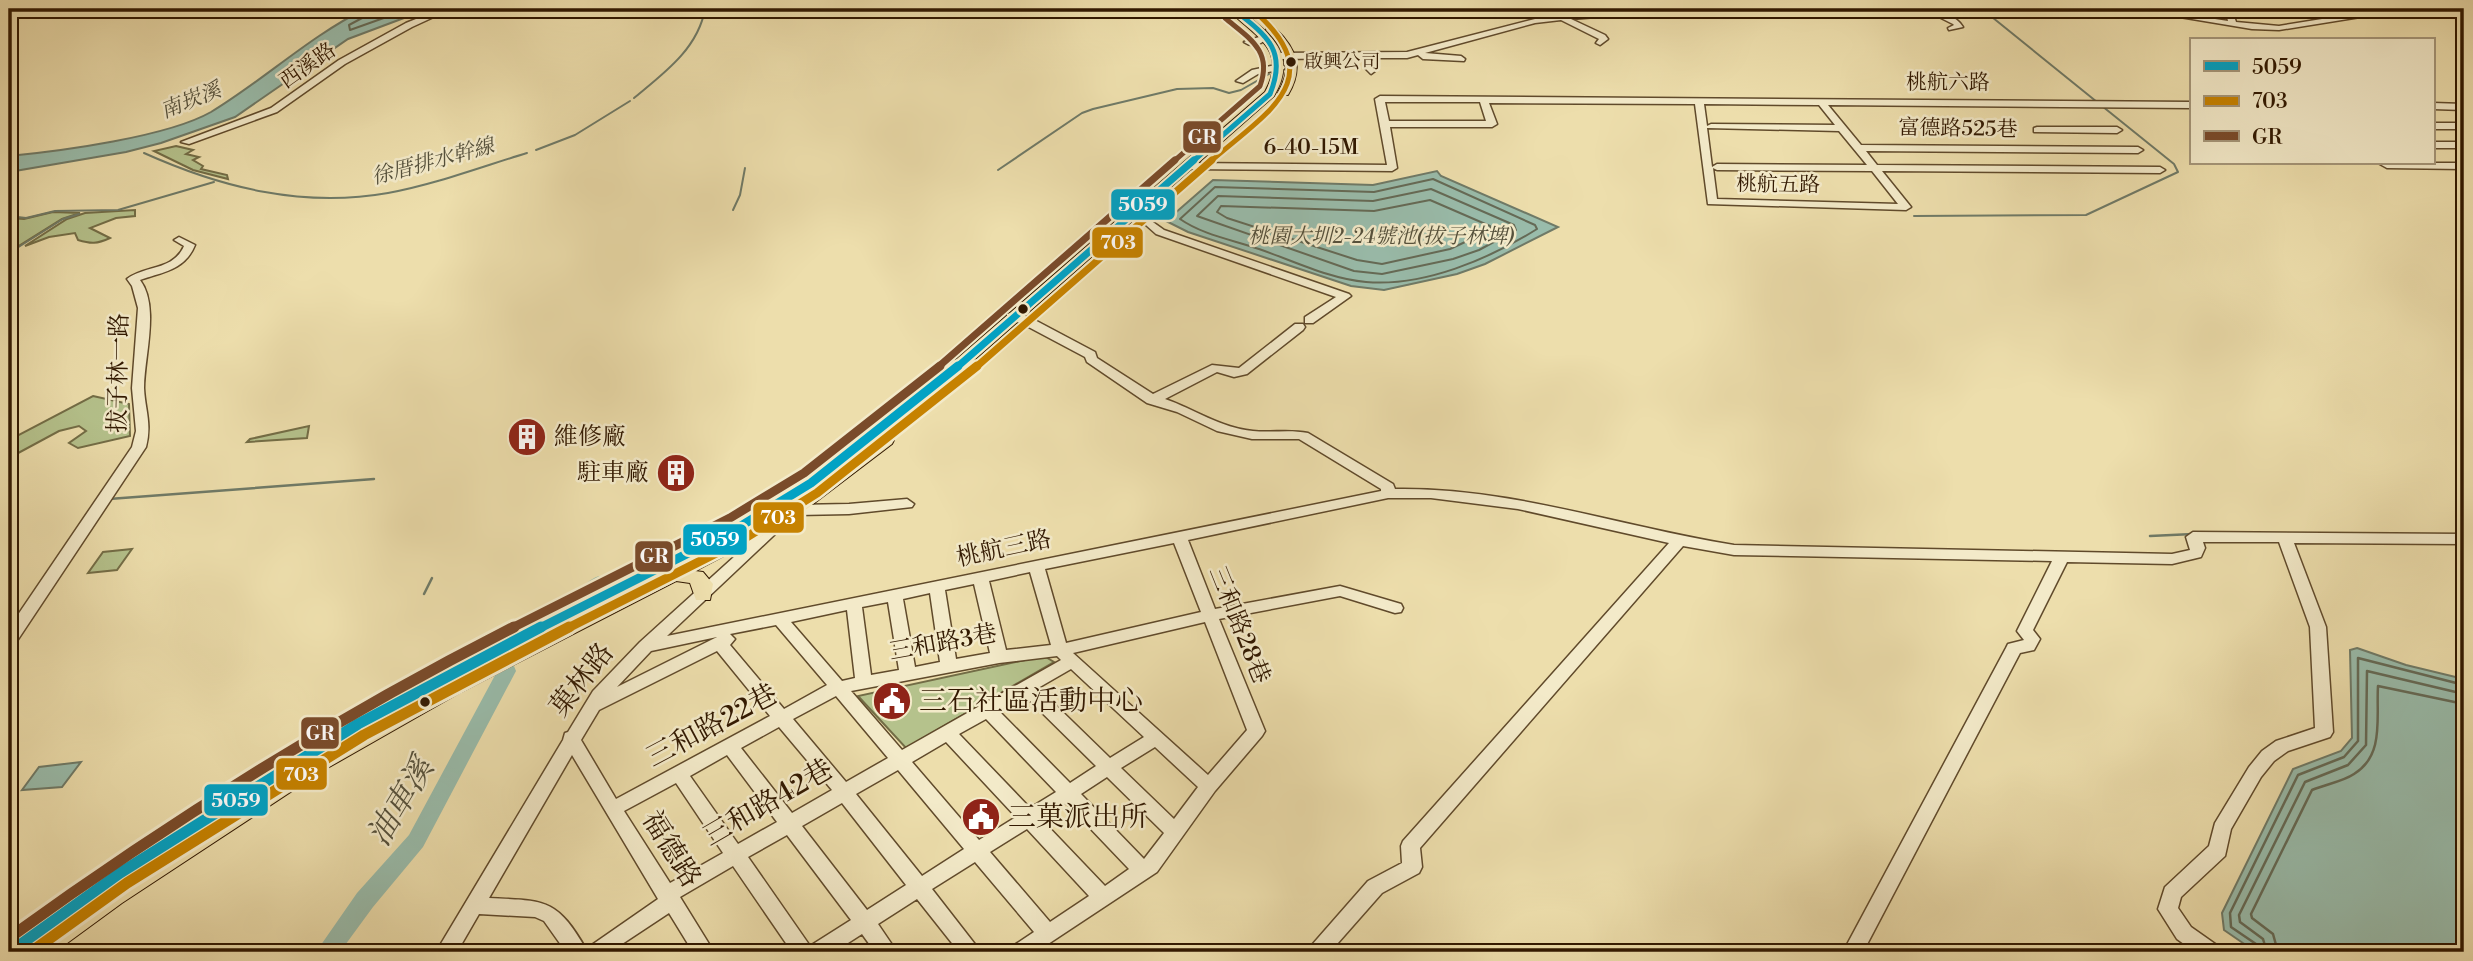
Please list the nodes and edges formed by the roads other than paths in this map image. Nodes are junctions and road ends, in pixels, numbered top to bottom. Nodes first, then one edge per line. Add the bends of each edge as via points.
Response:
1 (447, 9) edge
2 (1233, 9) edge
3 (1245, 9) edge
4 (1674, 9) edge
5 (1927, 9) edge
6 (2136, 9) edge
7 (2219, 9) edge
8 (2286, 9) edge
9 (2406, 9) edge
10 (1628, 10) edge
11 (1560, 18) junction
12 (2339, 19) junction
13 (2233, 24) junction
14 (1952, 29) dead end
15 (1265, 37) junction
16 (1248, 42) dead end
17 (1600, 43) dead end
18 (1420, 52) junction
19 (1291, 55) junction
20 (1368, 56) junction
21 (1461, 59) dead end
22 (1280, 61) junction
23 (1371, 71) dead end
24 (1240, 81) dead end
25 (1484, 100) junction
26 (1703, 101) junction
27 (1821, 102) junction
28 (2190, 103) edge
29 (2190, 103) edge
30 (2434, 105) edge
31 (2463, 106) edge
32 (1384, 124) junction
33 (2434, 126) edge
34 (2464, 126) edge
35 (1711, 128) junction
36 (1843, 128) junction
37 (2117, 130) dead end
38 (186, 142) dead end
39 (2434, 145) edge
40 (2464, 145) edge
41 (1858, 148) junction
42 (2061, 149) junction
43 (2138, 150) dead end
44 (2390, 164) edge
45 (2464, 166) edge
46 (1194, 167) junction
47 (1717, 167) junction
48 (1875, 168) junction
49 (2083, 170) junction
50 (2160, 170) dead end
51 (1717, 201) junction
52 (1143, 218) junction
53 (179, 240) dead end
54 (1018, 319) junction
55 (1153, 400) junction
56 (811, 483) junction
57 (1388, 494) junction
58 (907, 504) dead end
59 (792, 513) junction
60 (1179, 537) junction
61 (2285, 539) junction
62 (2464, 539) edge
63 (1678, 543) junction
64 (2061, 558) junction
65 (1036, 566) junction
66 (675, 574) junction
67 (980, 577) junction
68 (937, 586) junction
69 (703, 595) junction
70 (895, 595) junction
71 (854, 603) junction
72 (1395, 608) dead end
73 (1212, 615) junction
74 (779, 618) junction
75 (756, 623) junction
76 (9, 640) edge
77 (719, 643) junction
78 (646, 646) junction
79 (1066, 656) junction
80 (999, 657) junction
81 (949, 666) junction
82 (908, 674) junction
83 (864, 684) junction
84 (1026, 687) junction
85 (836, 688) junction
86 (590, 708) junction
87 (987, 709) junction
88 (781, 718) junction
89 (947, 732) junction
90 (1155, 737) junction
91 (571, 738) junction
92 (730, 746) junction
93 (898, 760) junction
94 (1108, 767) junction
95 (679, 774) junction
96 (1209, 786) junction
97 (843, 791) junction
98 (1068, 792) junction
99 (612, 809) junction
100 (1028, 817) junction
101 (789, 823) junction
102 (1175, 832) junction
103 (975, 850) junction
104 (736, 854) junction
105 (1143, 871) junction
106 (919, 886) junction
107 (86, 896) junction
108 (1104, 897) junction
109 (668, 899) junction
110 (473, 905) junction
111 (864, 922) junction
112 (75, 924) junction
113 (1048, 934) junction
114 (10, 952) edge
115 (36, 952) edge
116 (446, 952) edge
117 (577, 952) edge
118 (594, 952) edge
119 (704, 952) edge
120 (803, 952) edge
121 (817, 952) edge
122 (887, 952) edge
123 (971, 952) edge
124 (1020, 952) edge
125 (1318, 952) edge
126 (1853, 952) edge
127 (2211, 952) edge

1 - 38 street, 西溪路 via 333,67 274,110
2 - 15 main road
3 - 19 main road via 1288,46
4 - 10 street
5 - 14 street via 1956,22 1959,27
6 - 13 street
7 - 13 street via 2229,12
8 - 12 street
9 - 12 street
10 - 11 street
11 - 17 street via 1602,37
11 - 18 street
12 - 13 street via 2286,28
15 - 16 street
15 - 22 main road
18 - 20 street
18 - 21 street
19 - 20 street
19 - 22 street
19 - 46 main road via 1294,69 1282,96
20 - 23 street
22 - 24 street
22 - 46 main road via 1280,77 1270,94
25 - 26 street, 桃航六路
25 - 32 street, 桃航六路 via 1380,99
25 - 32 street via 1492,124
26 - 27 street, 桃航六路
26 - 28 street, 桃航六路
26 - 35 street
26 - 51 street
27 - 29 street, 桃航六路
27 - 36 street
30 - 31 street
32 - 46 street, 6-40-15M via 1392,168
33 - 34 street
35 - 36 street
35 - 47 street
36 - 41 street
37 - 42 street via 2040,130
39 - 40 street
41 - 42 street, 富德路525巷
41 - 48 street
42 - 43 street, 富德路525巷
42 - 49 street
44 - 45 street
46 - 52 main road
46 - 54 main road
47 - 48 street
47 - 51 street
48 - 49 street
48 - 51 street, 桃航五路 via 1904,204
49 - 50 street
52 - 54 main road
52 - 55 street via 1160,232 1345,296 1243,371 1216,368
53 - 76 street, 拔子林一路 via 190,245 177,264 133,279 144,307 139,447
54 - 55 street via 1091,355
54 - 56 main road
54 - 59 main road via 913,419
55 - 57 street via 1217,428 1252,435 1303,436 1388,487
56 - 59 street, 菓林路
56 - 107 main road via 736,529 358,724
57 - 60 street, 桃航三路
57 - 63 street, 桃航三路 via 1458,493
58 - 59 street
59 - 66 main road
59 - 69 street, 菓林路
60 - 65 street, 桃航三路
60 - 73 street, 三和路28巷
61 - 62 street
61 - 64 street, 桃航三路 via 2193,537 2198,548 2187,558
61 - 127 street via 2318,627 2323,732 2282,746 2268,756 2222,828 2218,849 2172,893 2168,909 2184,933
63 - 64 street, 桃航三路 via 1766,552
63 - 125 street via 1410,846 1412,867 1375,887
64 - 126 street via 2025,631 2032,639 2028,646 2014,648
65 - 67 street, 桃航三路
65 - 79 street
66 - 69 main road via 696,577 703,584
66 - 112 main road via 454,687 316,764
67 - 68 street, 桃航三路
67 - 80 street
68 - 70 street, 桃航三路
68 - 81 street
69 - 78 street, 菓林路
70 - 71 street, 桃航三路
70 - 82 street
71 - 74 street, 桃航三路
71 - 83 street
72 - 73 street via 1340,591
73 - 79 street
73 - 96 street, 三和路28巷 via 1256,731
74 - 75 street, 桃航三路
74 - 85 street
75 - 77 street
75 - 78 street, 桃航三路
77 - 86 street
77 - 88 street
78 - 86 street, 菓林路
79 - 80 street, 三和路3巷
79 - 84 street, 三和路42巷
79 - 90 street
80 - 81 street, 三和路3巷
81 - 82 street, 三和路3巷
82 - 83 street, 三和路3巷
83 - 85 street, 三和路3巷
84 - 87 street, 三和路42巷
84 - 94 street
85 - 88 street, 三和路22巷
85 - 93 street
86 - 91 street, 菓林路
87 - 89 street, 三和路42巷
87 - 98 street
88 - 92 street, 三和路22巷
88 - 97 street
89 - 93 street, 三和路42巷
89 - 100 street
90 - 94 street
90 - 96 street
91 - 99 street, 福德路
91 - 110 street, 菓林路
92 - 95 street, 三和路22巷
92 - 101 street
93 - 97 street, 三和路42巷
93 - 103 street
94 - 98 street
94 - 102 street
95 - 99 street, 三和路22巷
95 - 104 street
96 - 102 street
97 - 101 street, 三和路42巷
97 - 106 street
98 - 100 street
98 - 105 street
99 - 109 street, 福德路
100 - 103 street
100 - 108 street
101 - 104 street, 三和路42巷
101 - 111 street
102 - 105 street
103 - 106 street
103 - 113 street
104 - 109 street, 三和路42巷
104 - 120 street
105 - 108 street
106 - 111 street
106 - 123 street
107 - 112 street
107 - 114 main road
108 - 113 street
109 - 118 street, 三和路42巷
109 - 119 street, 福德路
110 - 116 street, 菓林路
110 - 117 street via 536,909 551,915
111 - 121 street
111 - 122 street
112 - 115 main road
113 - 124 street

